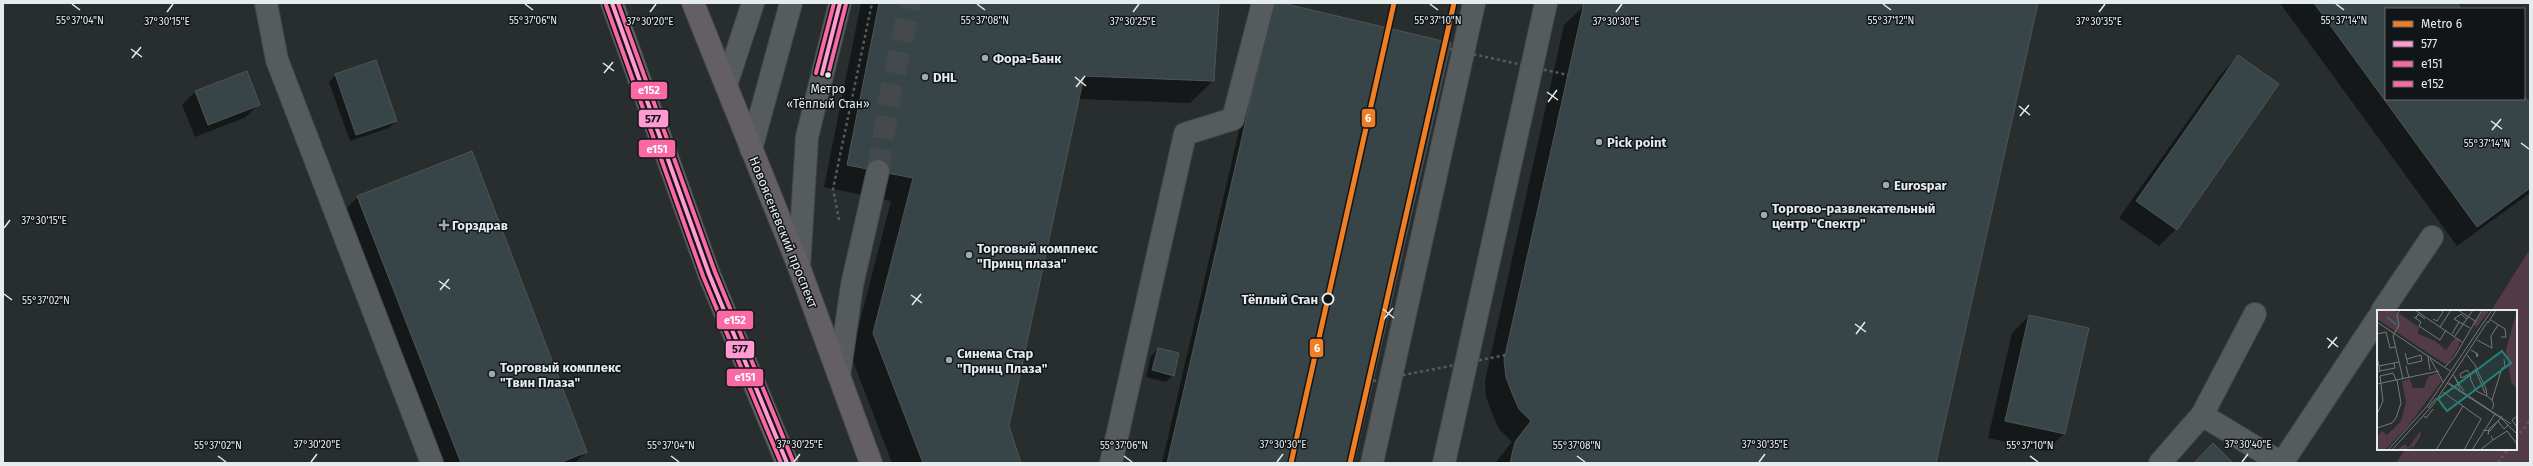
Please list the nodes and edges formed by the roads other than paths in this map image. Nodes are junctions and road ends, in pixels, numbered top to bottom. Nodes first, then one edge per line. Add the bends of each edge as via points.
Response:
1 (266, 3) edge
2 (612, 3) edge
3 (693, 3) edge
4 (753, 3) edge
5 (791, 3) edge
6 (840, 3) edge
7 (1263, 3) edge
8 (1474, 3) edge
9 (1546, 3) edge
10 (726, 85) junction
11 (751, 149) junction
12 (878, 171) tunnel mouth
13 (2432, 237) dead end
14 (799, 267) junction
15 (2383, 310) edge
16 (2255, 314) dead end
17 (2377, 320) edge
18 (839, 376) junction
19 (2202, 414) junction
20 (432, 463) edge
21 (787, 463) edge
22 (871, 463) edge
23 (1111, 463) edge
24 (1372, 463) edge
25 (1444, 463) edge
26 (2160, 463) edge
27 (2282, 463) edge

1 - 20 lane via 277,60
2 - 21 main road via 709,274
3 - 10 main road, Новоясеневский проспект
4 - 10 lane
5 - 11 lane
6 - 14 lane via 807,137
7 - 23 lane via 1233,119 1185,134
8 - 24 lane
9 - 25 lane
10 - 11 main road, Новоясеневский проспект
11 - 14 main road, Новоясеневский проспект
12 - 18 lane via 852,285
13 - 15 lane
14 - 18 main road, Новоясеневский проспект
16 - 19 lane
17 - 27 lane
18 - 22 main road, Новоясеневский проспект
19 - 26 lane
19 - 27 lane

